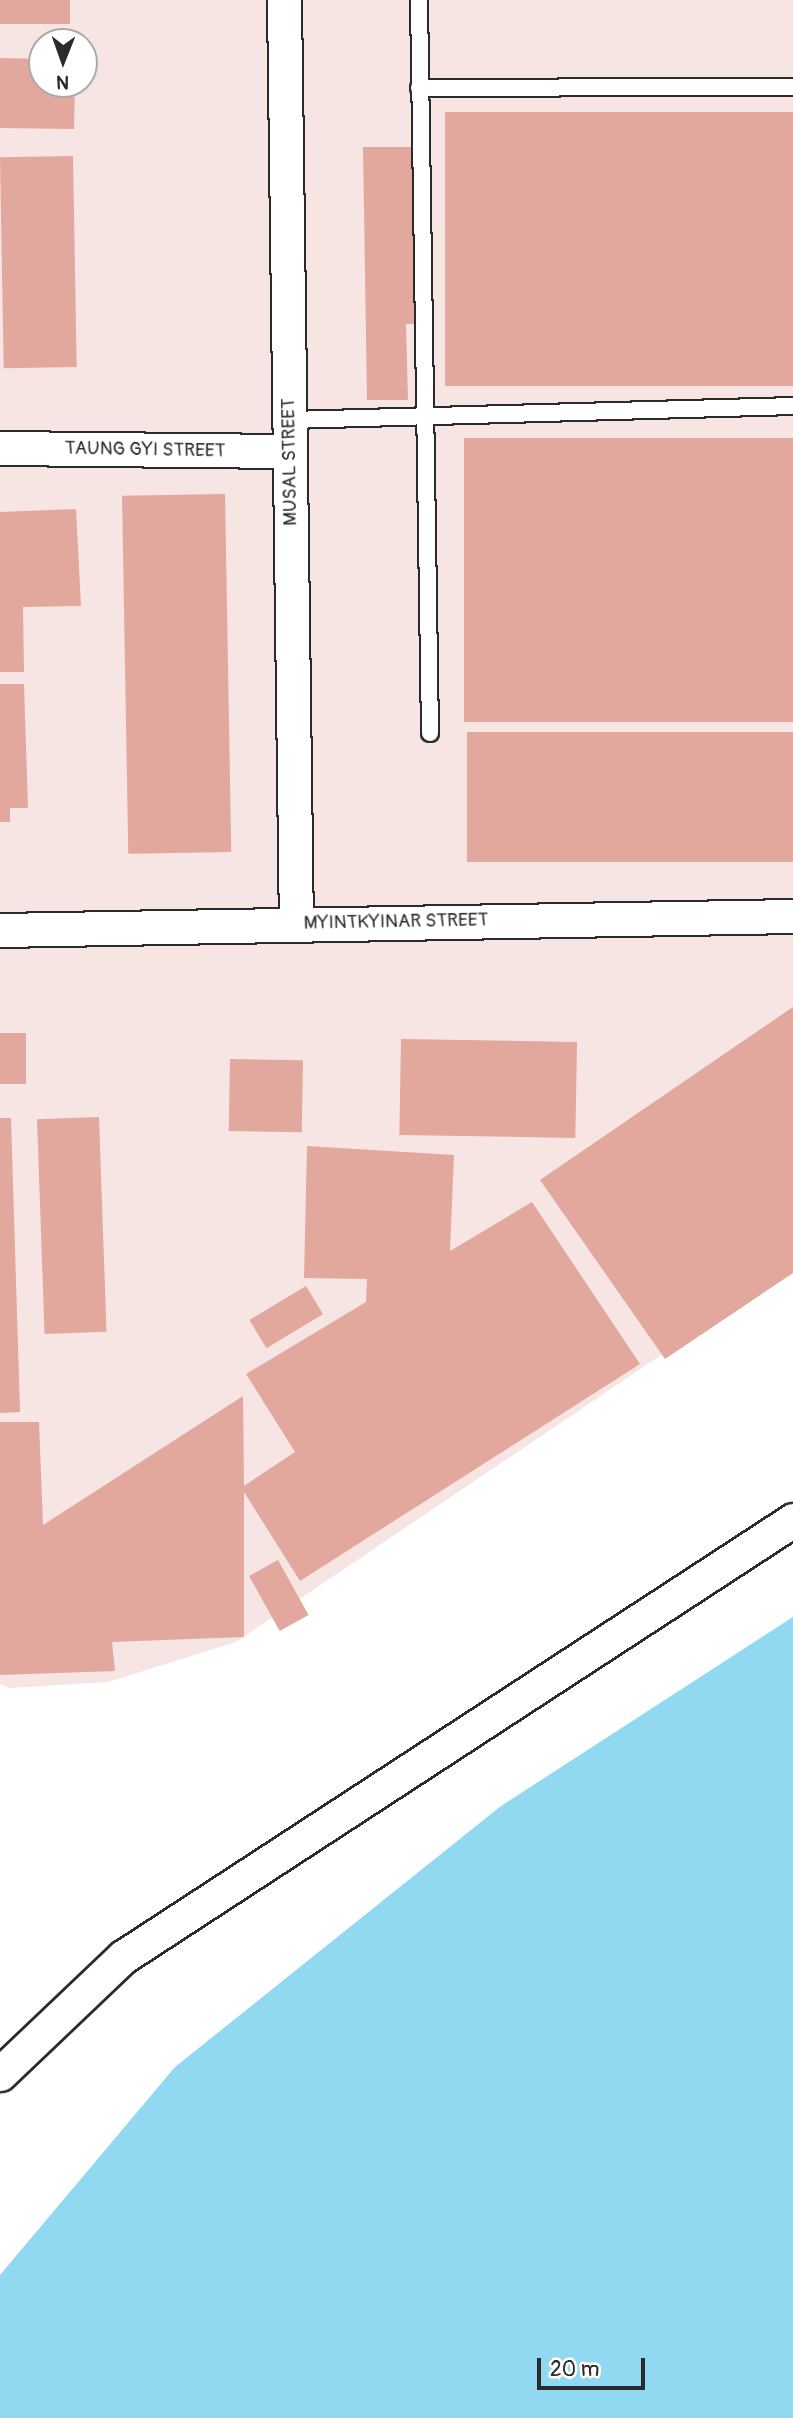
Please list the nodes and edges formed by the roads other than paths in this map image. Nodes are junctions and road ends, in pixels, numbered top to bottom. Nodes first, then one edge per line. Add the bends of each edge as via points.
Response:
1 (284, 0) edge
2 (419, 0) edge
3 (793, 87) edge
4 (418, 88) junction
5 (793, 406) edge
6 (424, 416) junction
7 (290, 436) junction
8 (0, 448) edge
9 (430, 733) dead end
10 (793, 916) edge
11 (296, 923) junction
12 (0, 930) edge
13 (793, 1520) edge
14 (0, 2074) edge

1 - 7 street, MUSAL STREET
2 - 4 lane
3 - 4 lane
4 - 6 lane
5 - 6 lane
6 - 7 lane
6 - 9 lane
7 - 8 street, TAUNG GYI STREET
7 - 11 street, MUSAL STREET
10 - 11 street, MYINTKYINAR STREET
11 - 12 street, MYINTKYINAR STREET
13 - 14 street via 123,1957

